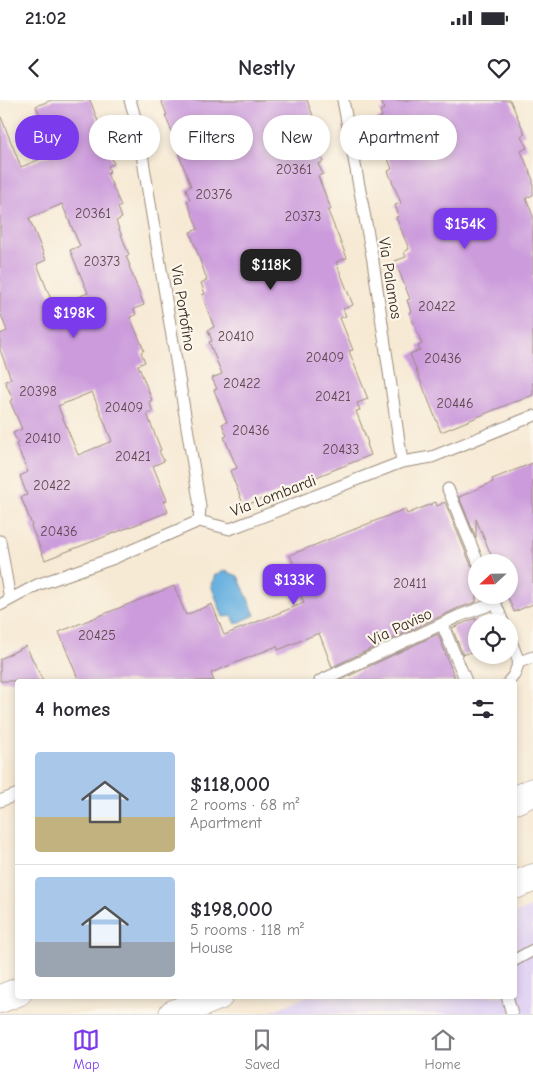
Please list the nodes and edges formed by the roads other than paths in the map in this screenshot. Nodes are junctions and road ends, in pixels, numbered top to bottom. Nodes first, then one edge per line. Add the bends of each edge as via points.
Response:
1 (130, 100) edge
2 (343, 100) edge
3 (533, 416) edge
4 (402, 462) junction
5 (448, 489) dead end
6 (199, 521) junction
7 (0, 540) edge
8 (475, 554) edge
9 (5, 602) edge
10 (483, 604) edge
11 (442, 624) junction
12 (533, 657) edge
13 (519, 662) joint
14 (324, 679) edge
15 (465, 679) edge
16 (511, 679) edge
17 (533, 792) edge
18 (15, 795) edge
19 (517, 799) edge
20 (0, 801) edge
21 (533, 878) edge
22 (517, 884) edge
23 (533, 950) edge
24 (517, 959) edge
25 (15, 993) edge
26 (0, 999) edge
27 (508, 999) edge
28 (214, 1001) edge
29 (172, 1014) edge
30 (512, 1014) edge

1 - 6 lane, Via Portofino via 137,124 200,506
2 - 4 lane, Via Palamos via 372,261
3 - 4 lane, Via Lombardi via 432,458
4 - 6 lane, Via Lombardi via 230,529
5 - 8 lane
6 - 9 lane via 114,558 37,585
7 - 9 lane
10 - 11 lane, Via Paviso
11 - 14 lane, Via Paviso
11 - 15 lane
12 - 13 lane
13 - 16 lane
17 - 19 main road
18 - 20 lane
21 - 22 main road
23 - 24 lane
25 - 26 main road
27 - 30 lane
28 - 29 main road

